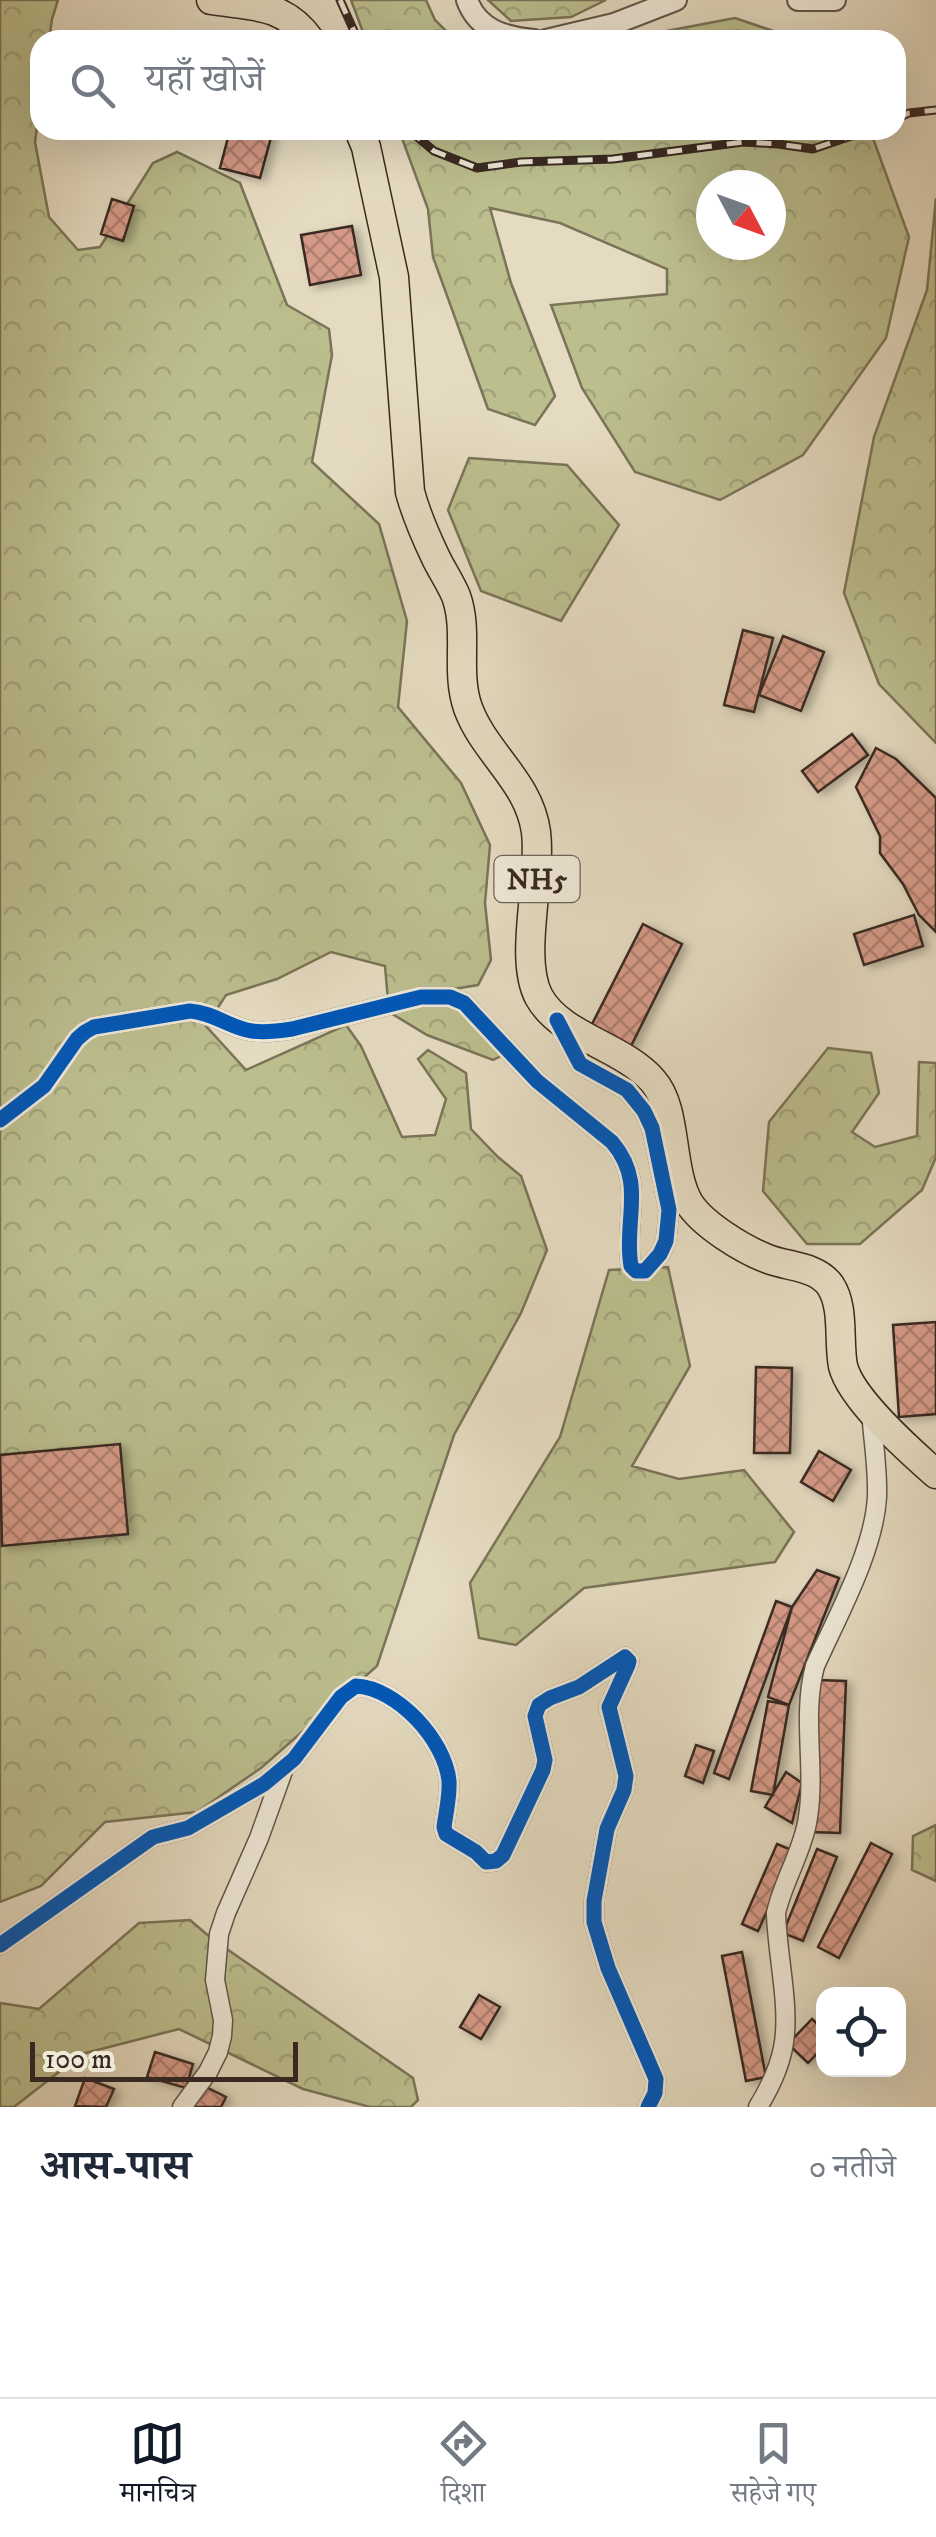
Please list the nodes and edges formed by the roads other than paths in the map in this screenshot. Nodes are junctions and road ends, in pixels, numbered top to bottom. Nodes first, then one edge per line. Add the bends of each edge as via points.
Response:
1 (211, 0) edge
2 (467, 0) edge
3 (676, 0) edge
4 (798, 0) edge
5 (835, 0) edge
6 (302, 30) edge
7 (492, 30) edge
8 (588, 30) edge
9 (363, 140) edge
10 (558, 1020) junction
11 (0, 1120) edge
12 (870, 1410) junction
13 (936, 1474) edge
14 (283, 1770) junction
15 (0, 1945) edge
16 (182, 2107) edge
17 (648, 2107) edge
18 (758, 2107) edge

1 - 6 highway via 254,4
2 - 7 street
3 - 8 street
4 - 5 street
9 - 10 highway, NH5 via 394,276 410,492 456,596 466,704 525,794 536,828 529,962 538,996
10 - 11 street via 580,1064 627,1090 652,1128 670,1210 666,1241 645,1271 631,1266 632,1187 622,1154 537,1081 464,1003 450,997 422,997 271,1032 190,1011 94,1027 44,1086
10 - 12 highway, NH5 via 641,1069 662,1093 680,1180 702,1217 744,1249 814,1271 828,1282 836,1296 844,1368
12 - 13 highway, NH5
12 - 18 street via 873,1525 810,1684 807,1826 776,1913 784,2048
14 - 15 street via 188,1828 153,1837
14 - 16 street via 219,1934 218,2052
14 - 17 street via 346,1692 378,1689 416,1720 443,1761 449,1784 446,1834 486,1862 496,1861 543,1770 535,1716 540,1704 628,1658 609,1707 626,1776 598,1874 594,1922 656,2079

